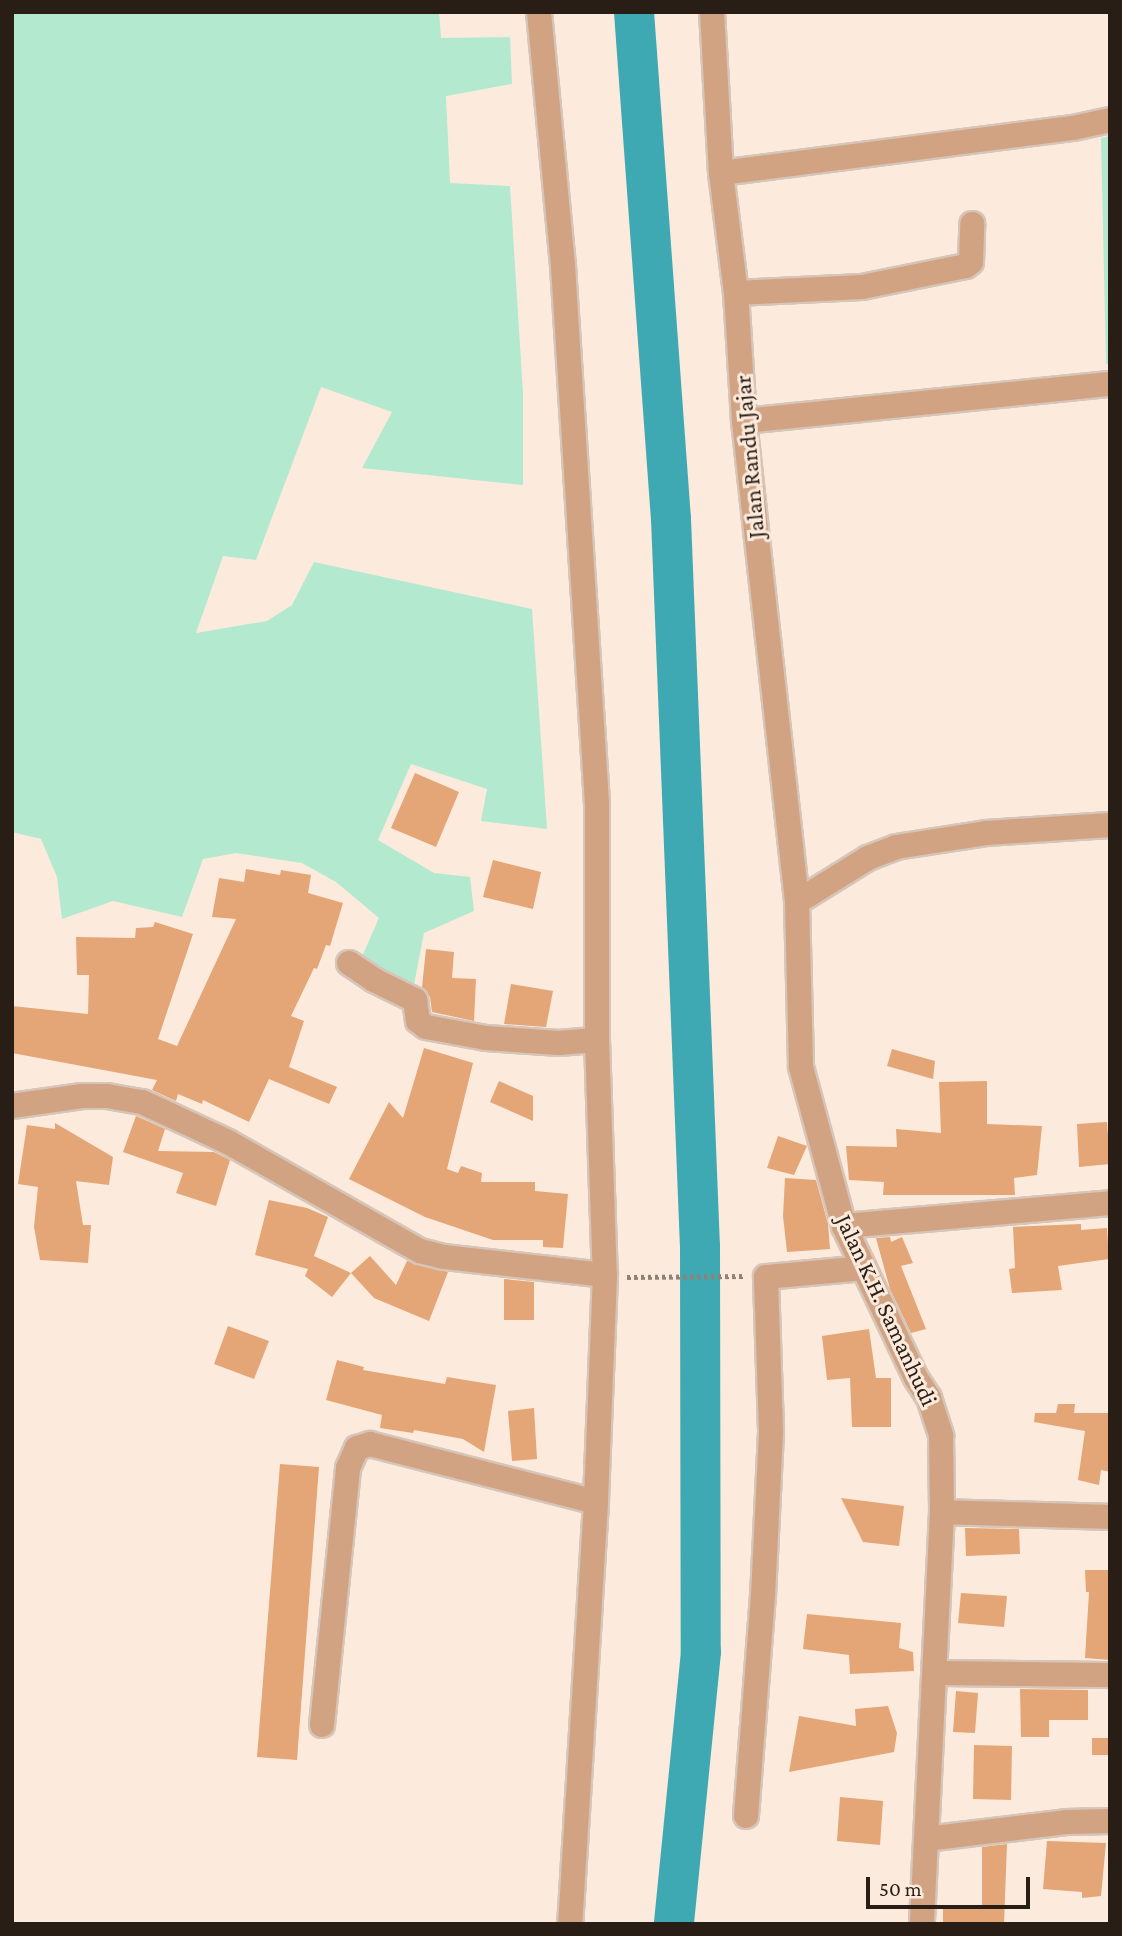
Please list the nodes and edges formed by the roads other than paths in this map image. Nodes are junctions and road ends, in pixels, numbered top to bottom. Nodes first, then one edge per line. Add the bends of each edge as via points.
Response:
1 (538, 12) edge
2 (712, 12) edge
3 (1110, 120) edge
4 (721, 173) junction
5 (972, 224) dead end
6 (752, 291) junction
7 (1110, 384) edge
8 (744, 421) junction
9 (1110, 825) edge
10 (797, 902) junction
11 (349, 963) dead end
12 (597, 1040) junction
13 (12, 1106) edge
14 (1110, 1203) edge
15 (844, 1226) junction
16 (864, 1268) junction
17 (605, 1275) junction
18 (596, 1502) junction
19 (942, 1512) junction
20 (1110, 1517) edge
21 (935, 1673) junction
22 (1110, 1675) edge
23 (322, 1725) dead end
24 (746, 1816) dead end
25 (1110, 1821) edge
26 (926, 1839) junction
27 (570, 1924) edge
28 (922, 1924) edge

1 - 12 street via 563,266 597,804
2 - 4 street, Jalan Randu Jajar
3 - 4 street
4 - 6 street, Jalan Randu Jajar
5 - 6 street via 971,262 966,266 862,287
6 - 8 street, Jalan Randu Jajar
7 - 8 street
8 - 10 street, Jalan Randu Jajar
9 - 10 street via 986,833 896,847 868,858
10 - 15 street, Jalan K.H. Samanhudi via 801,1067
11 - 12 street via 415,1000 421,1025 486,1038
12 - 17 street
13 - 17 street via 82,1096 142,1102 228,1142 420,1251
14 - 15 street
15 - 16 street, Jalan K.H. Samanhudi
16 - 19 street, Jalan K.H. Samanhudi via 937,1418
16 - 24 street via 766,1277 771,1430
17 - 18 street
18 - 23 street via 370,1444 357,1448 348,1468
18 - 27 street
19 - 20 street
19 - 21 street, Jalan K.H. Samanhudi
21 - 22 street
21 - 26 street, Jalan K.H. Samanhudi
25 - 26 street
26 - 28 street, Jalan K.H. Samanhudi

